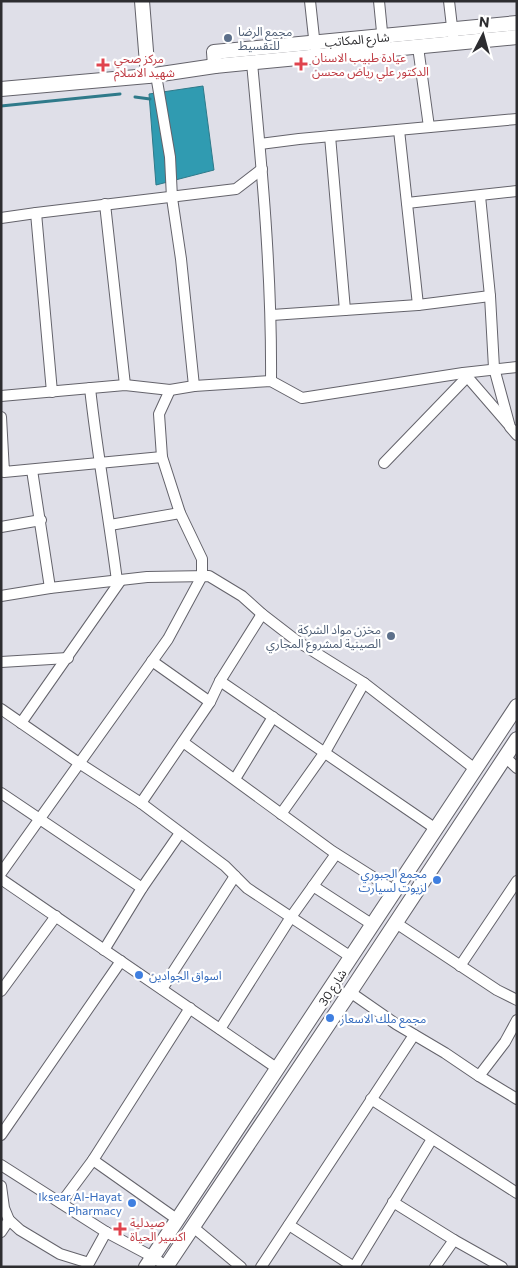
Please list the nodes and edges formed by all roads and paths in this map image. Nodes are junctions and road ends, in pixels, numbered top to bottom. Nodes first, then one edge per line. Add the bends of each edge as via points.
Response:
1 (142, 1) edge
2 (310, 1) edge
3 (379, 1) edge
4 (449, 1) edge
5 (517, 23) edge
6 (452, 29) junction
7 (383, 37) junction
8 (517, 37) edge
9 (314, 42) junction
10 (454, 44) junction
11 (418, 47) junction
12 (384, 51) junction
13 (315, 57) junction
14 (252, 63) junction
15 (215, 66) junction
16 (152, 76) junction
17 (1, 89) edge
18 (517, 119) edge
19 (429, 127) junction
20 (399, 130) junction
21 (330, 136) junction
22 (260, 144) junction
23 (262, 169) junction
24 (517, 192) edge
25 (480, 196) junction
26 (172, 198) junction
27 (407, 203) junction
28 (105, 204) junction
29 (36, 212) junction
30 (1, 218) edge
31 (490, 296) junction
32 (418, 305) junction
33 (345, 310) junction
34 (272, 315) junction
35 (517, 367) edge
36 (494, 368) junction
37 (465, 375) junction
38 (271, 382) junction
39 (125, 385) junction
40 (194, 386) junction
41 (90, 388) junction
42 (170, 390) junction
43 (52, 392) junction
44 (1, 396) edge
45 (1, 417) edge
46 (514, 431) edge
47 (162, 457) junction
48 (100, 462) junction
49 (384, 463) dead end
50 (32, 470) junction
51 (180, 513) junction
52 (41, 520) junction
53 (110, 525) junction
54 (1, 527) edge
55 (202, 576) junction
56 (119, 581) junction
57 (50, 588) junction
58 (1, 596) edge
59 (262, 614) junction
60 (68, 658) junction
61 (152, 661) junction
62 (1, 662) edge
63 (220, 681) junction
64 (364, 683) junction
65 (210, 702) junction
66 (517, 706) edge
67 (1, 709) edge
68 (274, 718) junction
69 (21, 723) junction
70 (517, 739) edge
71 (183, 742) junction
72 (325, 752) junction
73 (504, 757) junction
74 (79, 763) junction
75 (517, 768) edge
76 (475, 769) junction
77 (235, 779) junction
78 (1, 793) edge
79 (142, 803) junction
80 (282, 814) junction
81 (40, 819) junction
82 (436, 829) junction
83 (180, 832) junction
84 (336, 854) junction
85 (1, 873) edge
86 (235, 876) junction
87 (1, 879) edge
88 (517, 881) edge
89 (314, 886) junction
90 (142, 888) junction
91 (394, 891) junction
92 (56, 916) junction
93 (292, 917) junction
94 (396, 923) junction
95 (373, 924) junction
96 (104, 950) junction
97 (351, 957) junction
98 (121, 961) junction
99 (460, 966) junction
100 (162, 989) junction
101 (1, 991) edge
102 (350, 992) junction
103 (517, 1000) edge
104 (190, 1008) junction
105 (517, 1020) edge
106 (220, 1029) junction
107 (414, 1035) junction
108 (278, 1068) junction
109 (479, 1076) junction
110 (372, 1099) junction
111 (517, 1099) edge
112 (1, 1135) edge
113 (432, 1139) junction
114 (94, 1160) junction
115 (3, 1166) edge
116 (1, 1180) edge
117 (1, 1186) edge
118 (517, 1193) edge
119 (393, 1202) junction
120 (61, 1203) junction
121 (9, 1220) junction
122 (178, 1220) junction
123 (289, 1225) junction
124 (193, 1227) junction
125 (1, 1232) edge
126 (106, 1232) junction
127 (167, 1236) junction
128 (454, 1240) junction
129 (180, 1245) junction
130 (149, 1262) edge
131 (87, 1265) edge
132 (167, 1266) edge
133 (241, 1267) edge
134 (261, 1267) edge
135 (434, 1267) edge
136 (502, 1267) edge

1 - 16 street
2 - 9 street
3 - 7 street
4 - 6 street
5 - 6 street, شارع المکاتب
6 - 7 street, شارع المکاتب
6 - 10 street
7 - 9 street, شارع المکاتب
7 - 12 street
8 - 10 street, شارع المکاتب
9 - 13 street
9 - 15 street, شارع المکاتب via 214,52
10 - 11 street, شارع المکاتب
11 - 12 street, شارع المکاتب
11 - 19 street
12 - 13 street, شارع المکاتب
13 - 14 street, شارع المکاتب
14 - 15 street, شارع المکاتب
14 - 22 street
15 - 16 street
16 - 17 street
16 - 26 street via 170,157
18 - 19 street
19 - 20 street
20 - 21 street
20 - 27 street
21 - 22 street
21 - 33 street
22 - 23 street
23 - 26 street via 236,189
23 - 34 street
24 - 25 street
25 - 27 street
25 - 31 street
26 - 28 street
26 - 40 street
27 - 32 street
28 - 29 street
28 - 39 street
29 - 30 street
29 - 43 street
31 - 32 street
31 - 36 street
32 - 33 street
33 - 34 street
34 - 38 street
35 - 36 street
36 - 37 street
36 - 46 street
37 - 38 street via 302,398
37 - 46 street
37 - 49 street
38 - 40 street
39 - 41 street
39 - 42 street
40 - 42 street
41 - 43 street
41 - 48 street
42 - 47 street via 159,414
43 - 44 street
45 - 50 street via 4,472
47 - 48 street
47 - 51 street
48 - 50 street
48 - 53 street
50 - 52 street
51 - 53 street
51 - 55 street via 202,559
52 - 54 street
52 - 57 street
53 - 56 street
55 - 56 street
55 - 59 street via 209,576 242,596
55 - 61 street via 168,639
56 - 57 street
56 - 60 street
57 - 58 street
59 - 63 street
59 - 64 street via 297,641
60 - 62 street
60 - 69 street
61 - 65 street
61 - 74 street
63 - 65 street
63 - 68 street
64 - 72 street
64 - 76 street
65 - 71 street
66 - 76 street, شارع 30
67 - 69 street
68 - 72 street
68 - 77 street
69 - 74 street
70 - 73 street, شارع 30
71 - 77 street
71 - 79 street
72 - 80 street
72 - 82 street
73 - 75 street
73 - 94 street, شارع 30
74 - 79 street
74 - 81 street
76 - 82 street, شارع 30
77 - 80 street
78 - 81 street
79 - 83 street
80 - 84 street
81 - 85 street
81 - 90 street
82 - 91 street, شارع 30
83 - 86 street
83 - 90 street
84 - 89 street
84 - 91 street
86 - 93 street
86 - 100 street
87 - 92 street
88 - 99 street
89 - 93 street
89 - 95 street
90 - 96 street
91 - 95 street, شارع 30
92 - 96 street
92 - 101 street
93 - 97 street
93 - 106 street
94 - 99 street
94 - 102 street, شارع 30
95 - 97 street, شارع 30
96 - 98 street
97 - 108 street, شارع 30
98 - 100 street
98 - 112 street
99 - 103 street
100 - 104 street
102 - 107 street
102 - 124 street, شارع 30
104 - 106 street
104 - 114 street
105 - 109 street
106 - 108 street
107 - 109 street
107 - 110 street
108 - 122 street, شارع 30
109 - 111 street
110 - 113 street
110 - 123 street
113 - 118 street
113 - 119 street
114 - 120 street
114 - 122 street
115 - 116 street
115 - 120 street
117 - 121 street
119 - 123 street via 354,1267
119 - 128 street
120 - 126 street
121 - 125 street
121 - 131 street via 60,1254
122 - 127 street, شارع 30
123 - 134 street
124 - 129 street, شارع 30
124 - 133 street
126 - 130 street
126 - 131 street
127 - 129 street
127 - 130 street, شارع 30
128 - 135 street
128 - 136 street
129 - 132 street, شارع 30
130 - 132 street

